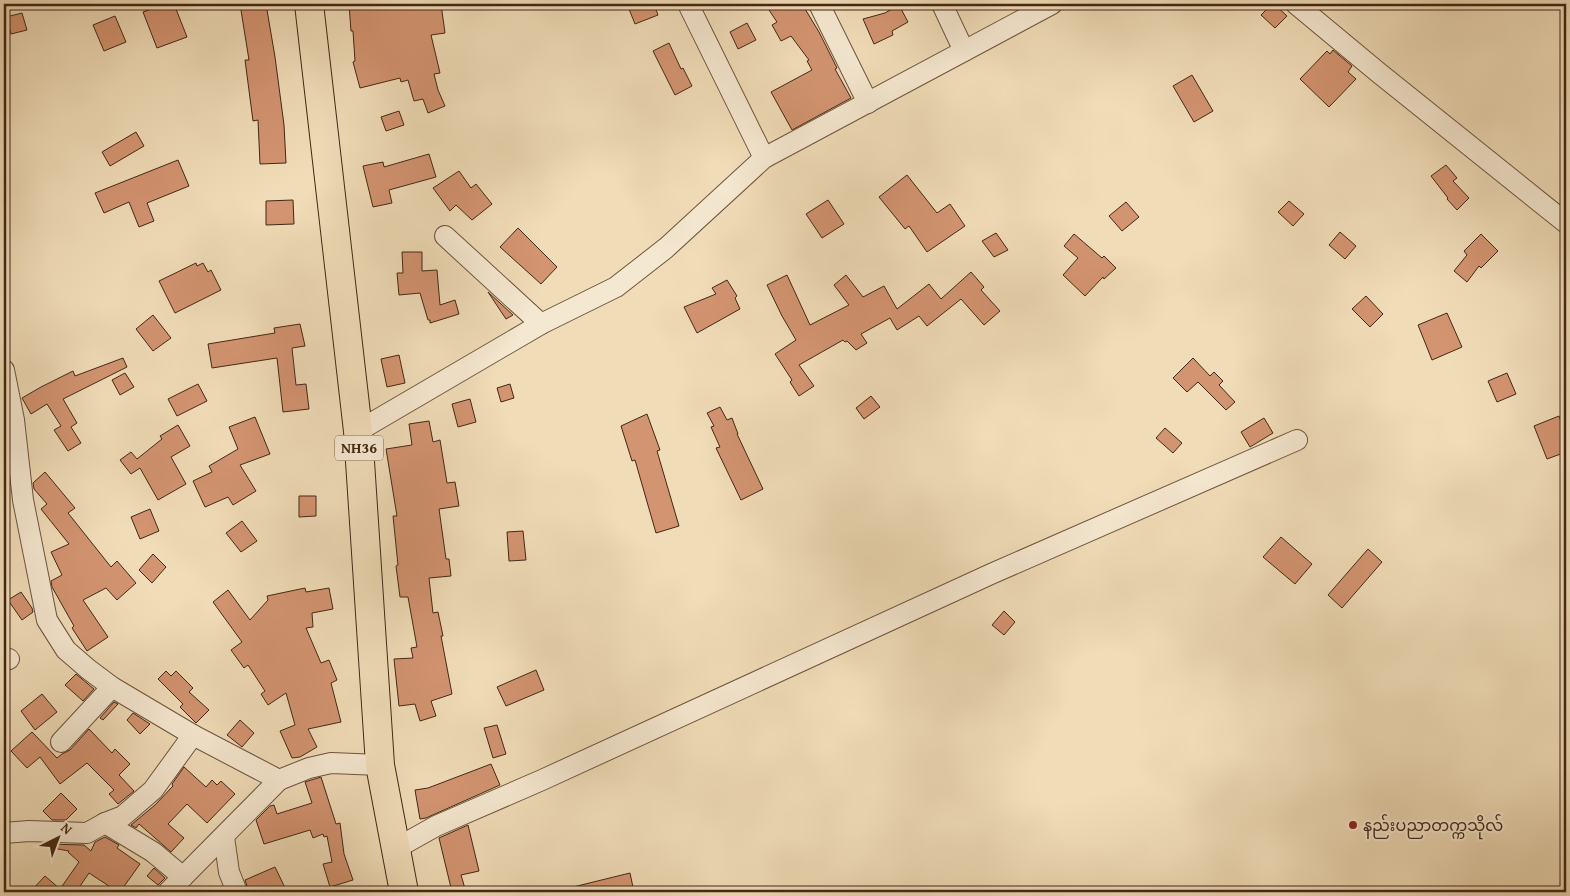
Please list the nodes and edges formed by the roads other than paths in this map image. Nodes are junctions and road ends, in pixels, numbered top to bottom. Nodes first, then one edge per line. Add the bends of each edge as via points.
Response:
1 (310, 4) edge
2 (688, 4) edge
3 (818, 4) edge
4 (942, 4) edge
5 (1052, 4) edge
6 (1296, 4) edge
7 (964, 51) junction
8 (868, 103) junction
9 (764, 158) junction
10 (1566, 223) edge
11 (445, 236) dead end
12 (541, 324) junction
13 (4, 370) edge
14 (358, 431) junction
15 (1297, 440) dead end
16 (112, 687) junction
17 (193, 736) junction
18 (61, 742) dead end
19 (380, 765) junction
20 (279, 780) junction
21 (105, 823) junction
22 (4, 833) edge
23 (224, 837) junction
24 (395, 849) junction
25 (183, 877) junction
26 (168, 892) edge
27 (237, 892) edge
28 (404, 892) edge

1 - 14 highway, NH36
2 - 9 street
3 - 8 street
4 - 7 street
5 - 7 street
6 - 10 street
7 - 8 street
8 - 9 street
9 - 12 street via 666,248 616,287
11 - 12 street
12 - 14 street
13 - 16 street via 14,420 23,500 47,620 66,650
14 - 19 highway, NH36
15 - 24 street via 991,574 436,826
16 - 17 street
16 - 18 street
17 - 20 street
17 - 21 street via 153,790 123,816
19 - 20 street via 331,763
19 - 24 highway, NH36
20 - 23 street
21 - 22 street via 87,833
21 - 25 street via 153,852
23 - 25 street
23 - 27 street via 229,872
24 - 28 highway, NH36
25 - 26 street

